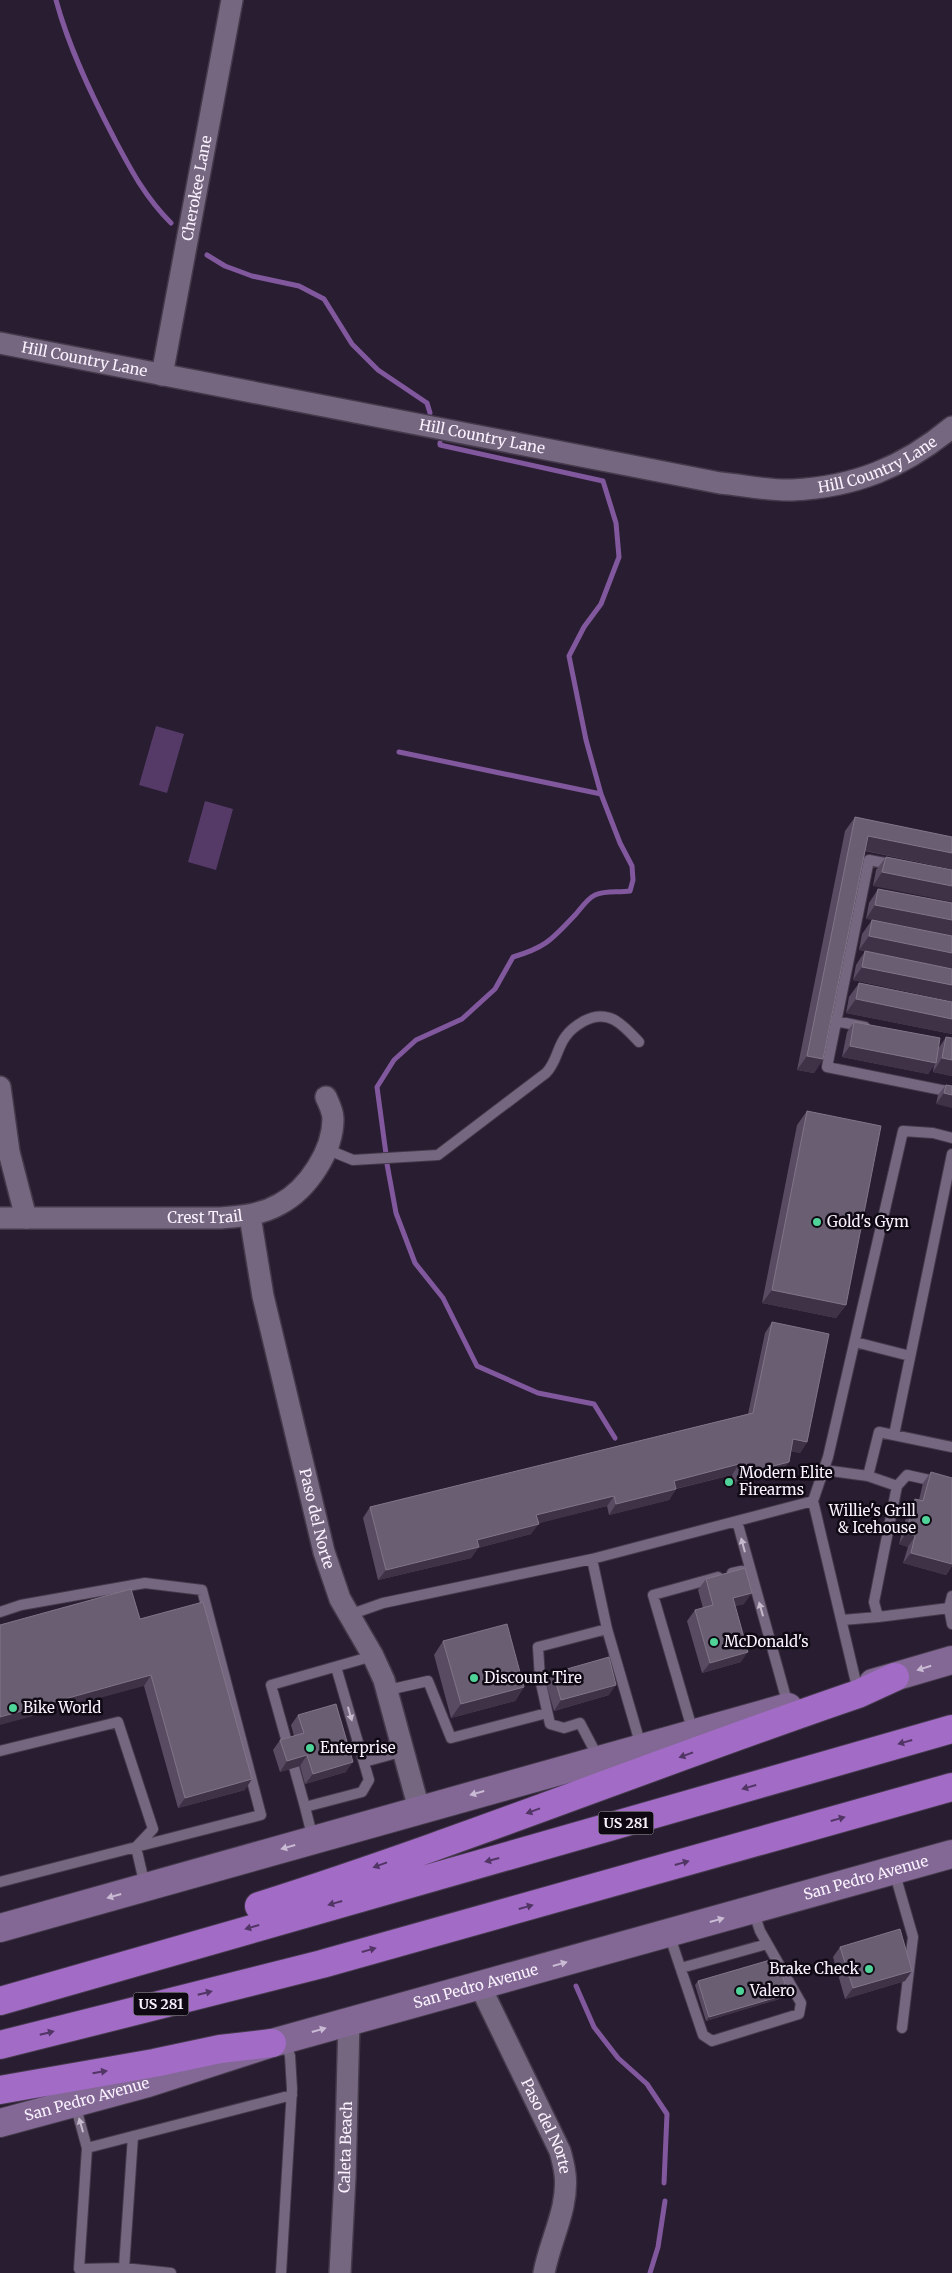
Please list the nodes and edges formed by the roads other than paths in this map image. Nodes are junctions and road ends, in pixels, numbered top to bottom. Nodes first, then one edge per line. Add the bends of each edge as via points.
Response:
1 (232, 0) edge
2 (0, 344) edge
3 (162, 375) junction
4 (952, 427) edge
5 (906, 868) edge
6 (836, 1021) junction
7 (875, 1029) edge
8 (639, 1042) dead end
9 (0, 1087) edge
10 (952, 1092) edge
11 (326, 1097) dead end
12 (952, 1138) edge
13 (326, 1150) junction
14 (952, 1154) edge
15 (250, 1216) junction
16 (0, 1218) edge
17 (26, 1218) junction
18 (855, 1342) junction
19 (910, 1356) junction
20 (894, 1435) junction
21 (952, 1447) edge
22 (824, 1470) junction
23 (868, 1476) junction
24 (952, 1485) edge
25 (897, 1486) junction
26 (813, 1501) junction
27 (737, 1521) junction
28 (592, 1559) junction
29 (750, 1569) junction
30 (952, 1596) edge
31 (949, 1608) junction
32 (0, 1612) edge
33 (349, 1615) junction
34 (878, 1617) junction
35 (842, 1620) junction
36 (952, 1624) edge
37 (607, 1629) junction
38 (373, 1656) junction
39 (952, 1660) edge
40 (336, 1667) junction
41 (896, 1677) joint
42 (388, 1690) junction
43 (858, 1690) junction
44 (789, 1706) junction
45 (548, 1713) junction
46 (952, 1729) edge
47 (693, 1733) junction
48 (288, 1746) edge
49 (641, 1747) junction
50 (0, 1751) edge
51 (404, 1751) junction
52 (599, 1759) junction
53 (364, 1762) junction
54 (294, 1767) edge
55 (952, 1787) edge
56 (305, 1807) junction
57 (419, 1809) junction
58 (314, 1840) junction
59 (136, 1847) junction
60 (952, 1854) edge
61 (894, 1870) junction
62 (0, 1882) edge
63 (145, 1887) junction
64 (753, 1909) junction
65 (0, 1928) edge
66 (669, 1933) junction
67 (767, 1944) junction
68 (681, 1968) junction
69 (480, 1986) junction
70 (0, 1994) edge
71 (0, 2000) edge
72 (349, 2021) junction
73 (902, 2028) dead end
74 (278, 2041) junction
75 (0, 2045) edge
76 (0, 2090) edge
77 (292, 2095) junction
78 (75, 2103) junction
79 (0, 2124) edge
80 (133, 2136) junction
81 (87, 2148) junction
82 (124, 2268) junction
83 (171, 2273) edge
84 (281, 2273) edge
85 (340, 2273) edge
86 (544, 2273) edge

1 - 3 street, Cherokee Lane
2 - 3 street, Hill Country Lane
3 - 4 street, Hill Country Lane via 720,482 791,490 877,474 912,456
5 - 6 lane via 869,860 867,893 848,989
6 - 7 lane
6 - 10 lane via 827,1067
8 - 13 lane via 611,1017 590,1018 566,1036 546,1073 444,1152 431,1156 353,1160
9 - 17 street via 9,1152
11 - 13 street, Crest Trail via 333,1119
12 - 18 lane via 903,1131
13 - 15 street, Crest Trail via 308,1181 295,1194 281,1204
14 - 19 lane
15 - 17 street, Crest Trail
15 - 33 street, Paso del Norte via 263,1296 324,1552
16 - 17 street, Crest Trail
18 - 19 lane
18 - 22 lane
19 - 20 lane
20 - 21 lane
20 - 23 lane via 879,1432
22 - 23 lane
22 - 26 lane
23 - 25 lane
24 - 25 lane via 907,1475
25 - 34 lane via 874,1602
26 - 27 lane
26 - 35 lane
27 - 28 lane
29 -> 27 lane
28 - 33 lane via 383,1603
28 - 37 lane
44 -> 29 lane
29 - 47 lane via 653,1595
30 - 31 lane
31 - 34 lane
31 - 36 lane
32 - 59 lane via 21,1605 145,1583 202,1590 261,1816
33 - 38 street, Paso del Norte
34 - 35 lane
35 - 43 lane
37 - 45 lane via 538,1647 540,1679
37 - 49 lane
38 - 40 lane
38 - 42 street, Paso del Norte
39 -> 41 main road
40 - 48 lane via 271,1685
40 -> 53 lane
41 - 43 highway
42 - 45 lane via 428,1681 451,1738
42 - 51 street, Paso del Norte
43 - 44 main road
43 -> 70 highway via 328,1883 164,1934
44 - 47 main road
45 - 52 lane via 550,1724 564,1728 580,1724
46 -> 71 highway, US 281
47 - 49 main road
49 - 52 main road
50 - 59 lane via 118,1722 153,1829
51 - 53 lane
51 - 57 street, Paso del Norte
52 -> 57 main road
53 - 56 lane via 369,1780 362,1792
54 - 56 lane
75 -> 55 highway, US 281 via 322,1964
56 - 58 lane
57 - 58 main road
58 -> 63 main road
59 - 62 lane
59 - 63 lane
60 - 61 main road, San Pedro Avenue
61 - 64 main road, San Pedro Avenue
61 - 73 lane via 913,1937
63 -> 65 main road
66 -> 64 main road, San Pedro Avenue
64 - 67 lane
66 - 68 lane
69 -> 66 main road, San Pedro Avenue
67 - 68 lane
67 - 68 lane via 801,2003 799,2014 712,2041 703,2035
69 - 72 main road, San Pedro Avenue
69 - 86 street, Paso del Norte via 560,2151 566,2175 564,2200
74 -> 72 main road, San Pedro Avenue
72 - 85 street, Caleta Beach
76 -> 74 highway
74 - 77 lane via 290,2056
74 - 78 main road, San Pedro Avenue
77 - 80 lane
77 - 84 lane
78 - 79 main road, San Pedro Avenue
81 -> 78 lane
80 - 81 lane
80 - 82 lane
81 - 82 lane via 79,2269
82 - 83 lane

